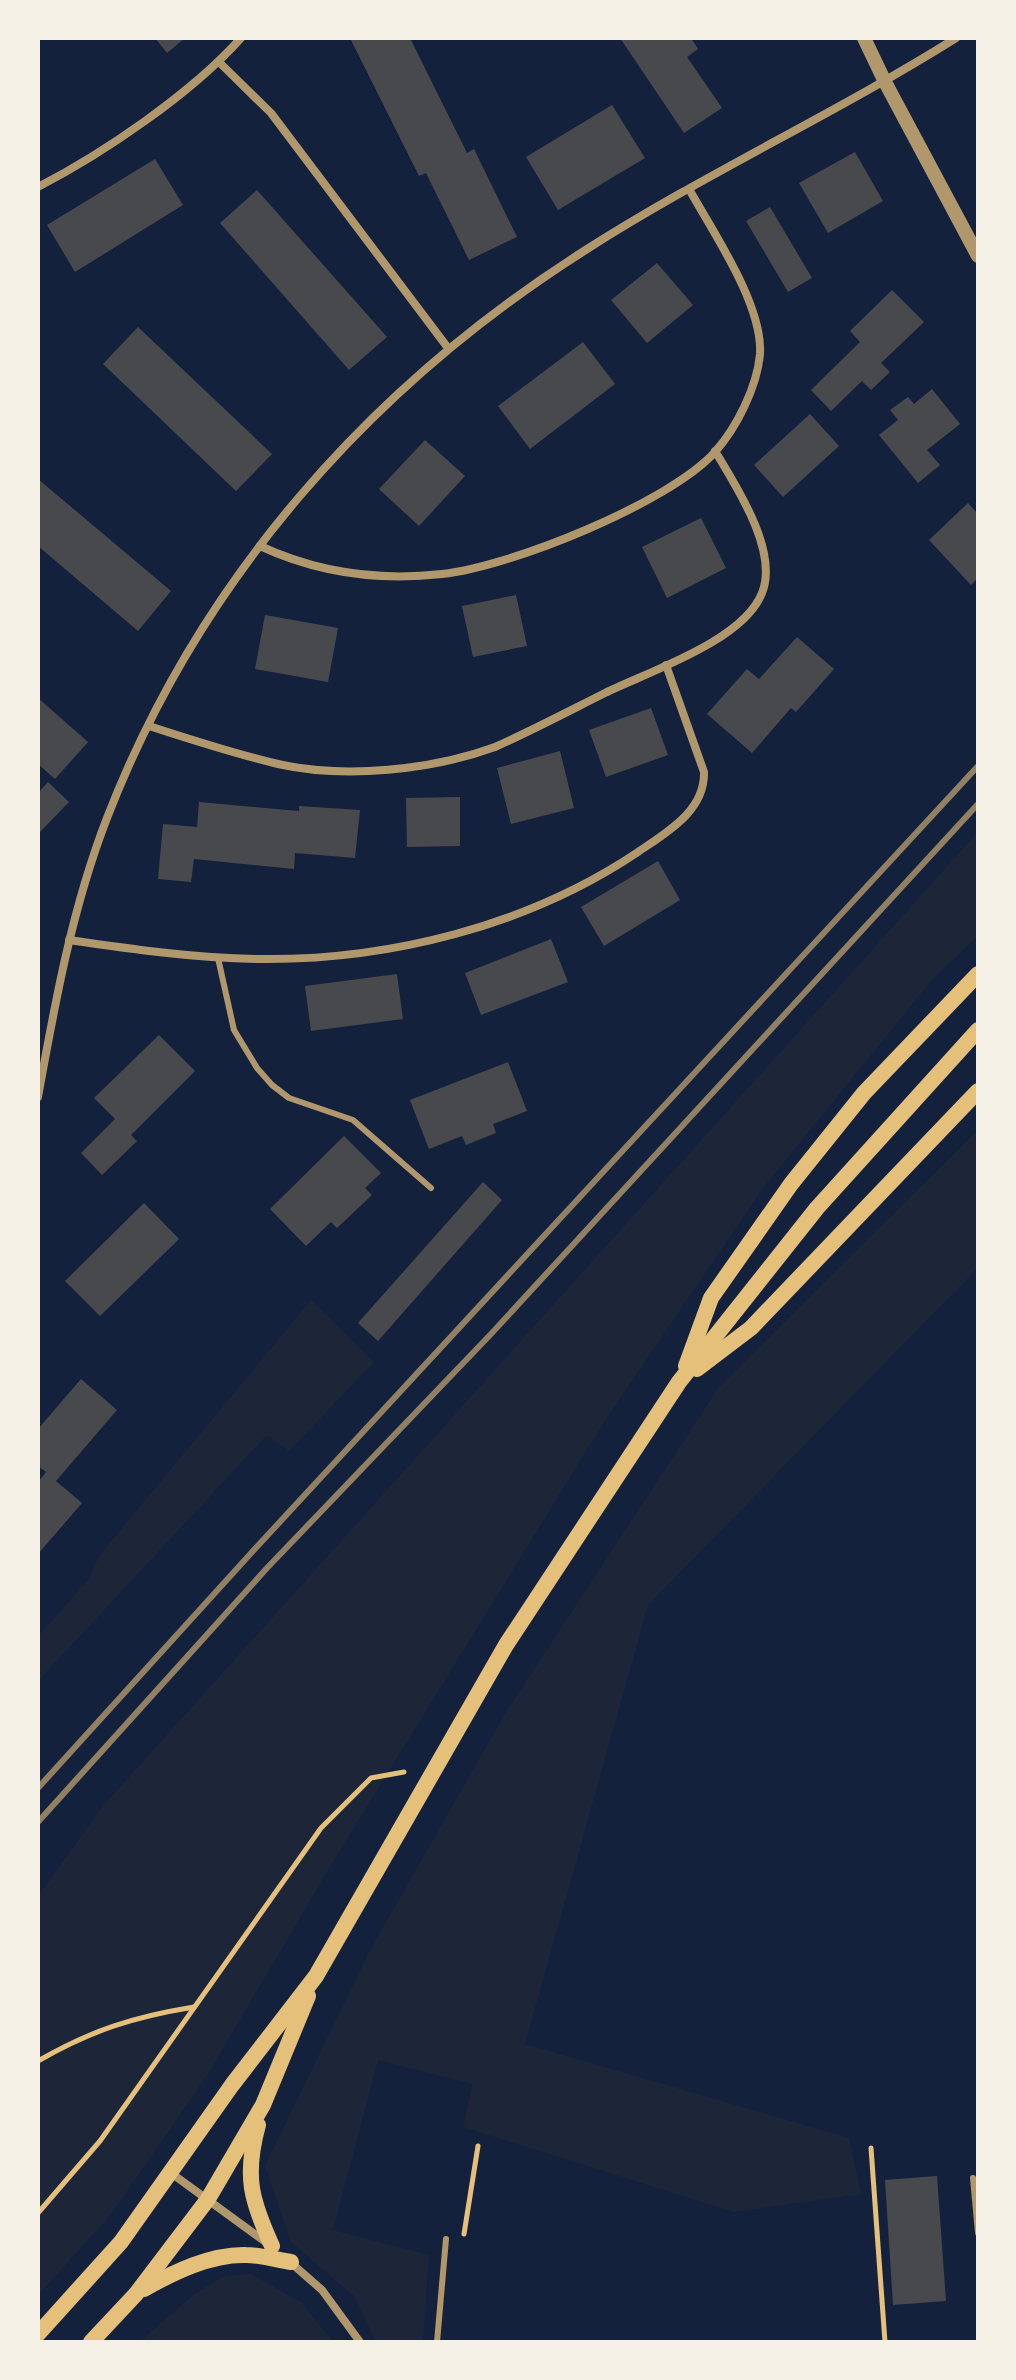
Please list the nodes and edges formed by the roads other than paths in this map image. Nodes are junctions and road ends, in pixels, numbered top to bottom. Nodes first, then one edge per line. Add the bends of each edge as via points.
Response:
1 (241, 38) edge
2 (864, 38) edge
3 (956, 38) edge
4 (219, 62) junction
5 (885, 82) junction
6 (38, 187) edge
7 (689, 189) junction
8 (978, 256) edge
9 (448, 348) junction
10 (715, 451) junction
11 (260, 546) junction
12 (666, 665) junction
13 (149, 726) junction
14 (69, 940) junction
15 (218, 958) junction
16 (978, 974) edge
17 (978, 1030) edge
18 (40, 1075) edge
19 (978, 1091) edge
20 (38, 1097) edge
21 (431, 1188) dead end
22 (679, 1382) junction
23 (316, 1976) junction
24 (263, 2105) junction
25 (171, 2173) junction
26 (973, 2178) dead end
27 (208, 2199) junction
28 (978, 2233) edge
29 (446, 2239) dead end
30 (272, 2246) junction
31 (291, 2262) junction
32 (136, 2294) junction
33 (38, 2334) edge
34 (91, 2342) edge
35 (360, 2342) edge
36 (437, 2342) edge

1 - 4 street
2 - 5 street
3 - 5 street
4 - 6 street via 160,109
4 - 9 street via 271,113
5 - 7 street
5 - 8 street
7 - 9 street via 550,273
7 - 10 street via 751,305 759,336 753,386
9 - 11 street via 345,445
10 - 11 street via 668,487 618,514 529,554 472,571 361,575 312,567
10 - 12 street via 758,533 766,573 763,592 731,629
11 - 13 street via 206,625
12 - 13 street via 495,747 411,767 280,765
12 - 15 street via 705,786 692,810 620,864 492,923 405,946 304,957
13 - 14 street via 108,817
14 - 15 street
14 - 18 street
15 - 21 lane via 234,1030 272,1085 289,1098 353,1120
16 - 22 main road via 864,1093 791,1184 711,1298
17 - 22 main road via 817,1208
18 - 20 street
19 - 22 main road via 751,1328
22 - 23 main road via 506,1645
23 - 24 main road
23 - 25 main road
24 - 27 main road
24 - 30 main road via 250,2180 254,2207
25 - 27 street
25 - 33 main road via 121,2242
26 - 28 lane
27 - 30 street
27 - 32 main road
29 - 36 lane
30 - 31 street
31 - 32 main road via 246,2255 205,2262
31 - 35 street via 322,2290
32 - 34 main road

